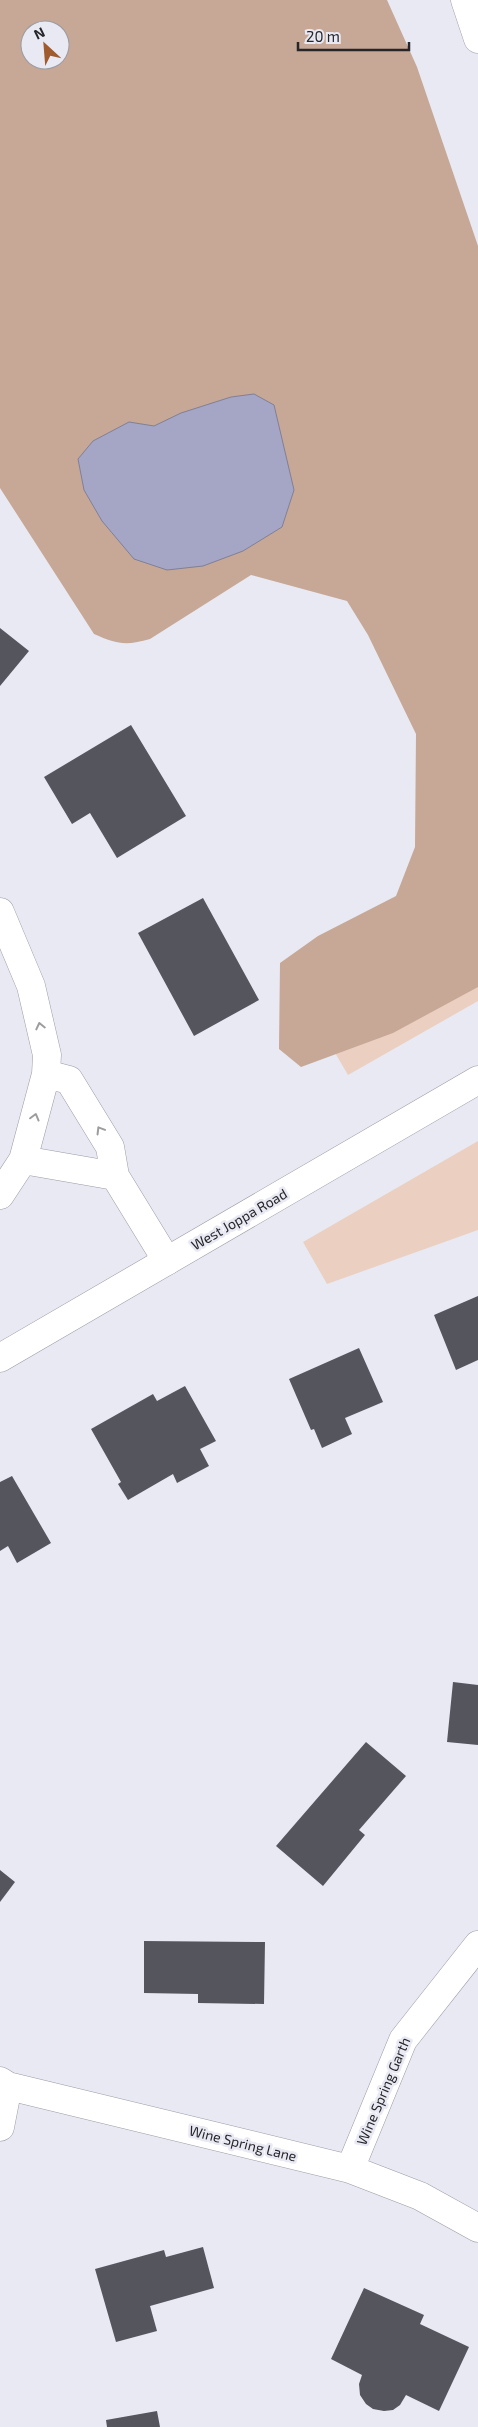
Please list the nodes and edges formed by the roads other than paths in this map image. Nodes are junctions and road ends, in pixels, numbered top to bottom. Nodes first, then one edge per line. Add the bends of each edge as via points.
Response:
1 (465, 0) edge
2 (478, 39) edge
3 (0, 912) edge
4 (46, 1074) junction
5 (478, 1080) edge
6 (23, 1160) junction
7 (115, 1176) junction
8 (0, 1195) edge
9 (167, 1260) junction
10 (0, 1358) edge
11 (478, 1945) edge
12 (4, 2084) edge
13 (0, 2127) edge
14 (350, 2169) junction
15 (478, 2228) edge

1 - 2 street
4 -> 3 street via 47,1055 31,986
6 -> 4 street
7 -> 4 street via 110,1147 69,1080
5 - 9 street, West Joppa Road
6 - 7 street
6 - 8 street
7 - 9 street
9 - 10 street, West Joppa Road
11 - 14 street, Wine Spring Garth via 403,2040
12 - 13 street
12 - 14 street, Wine Spring Lane
14 - 15 street, Wine Spring Lane via 420,2196

